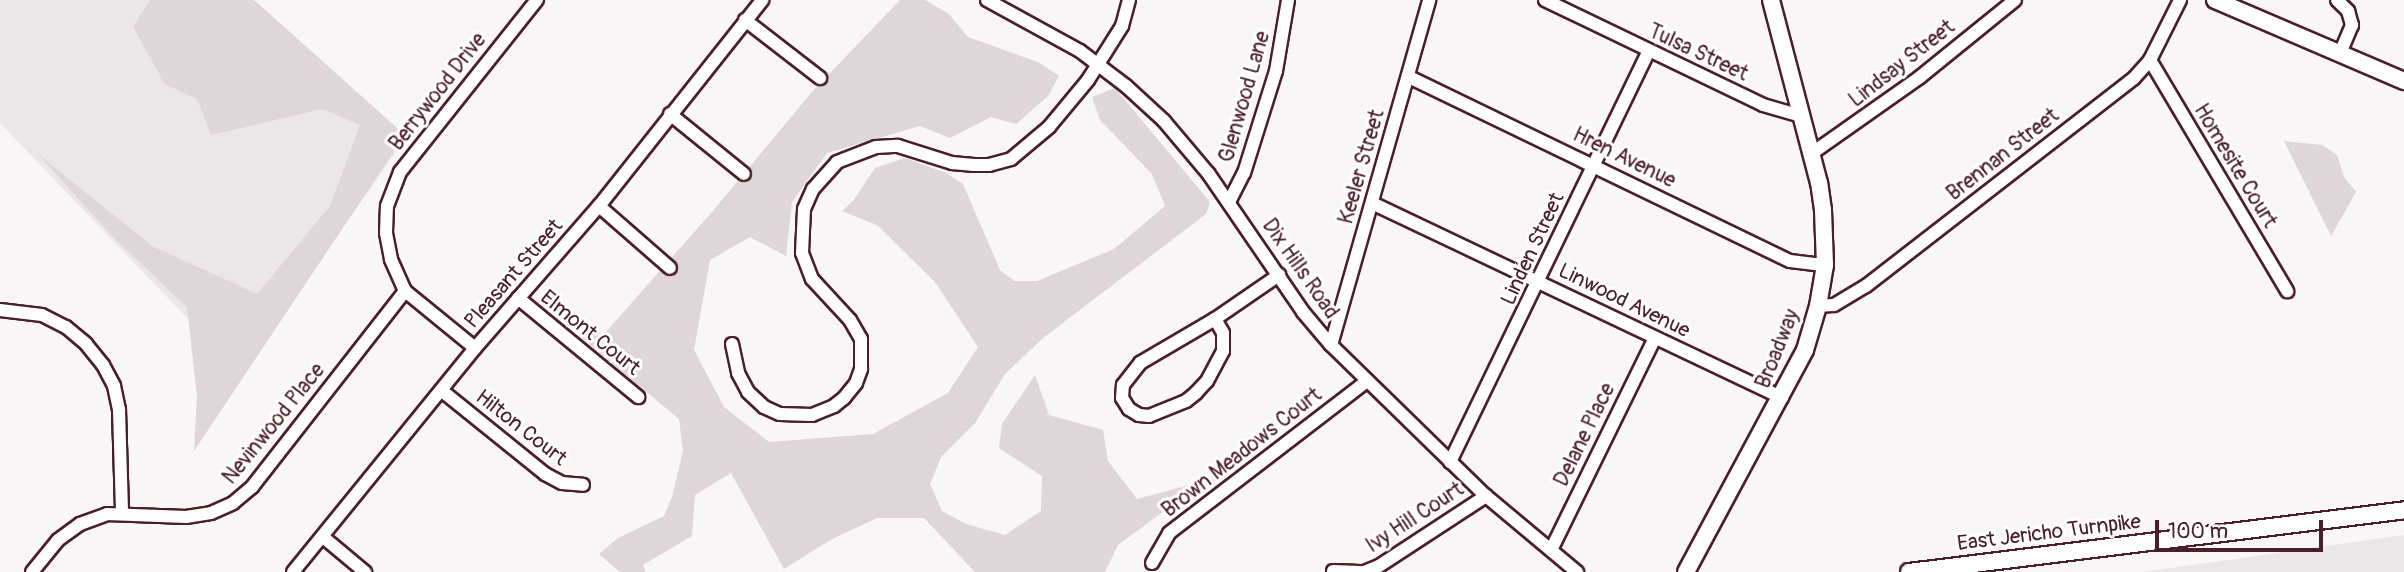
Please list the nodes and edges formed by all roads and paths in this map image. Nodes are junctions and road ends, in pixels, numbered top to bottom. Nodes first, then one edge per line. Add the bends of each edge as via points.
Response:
1 (537, 0) edge
2 (762, 0) edge
3 (987, 0) edge
4 (1129, 0) edge
5 (1289, 0) edge
6 (1429, 0) edge
7 (1545, 0) edge
8 (1771, 0) edge
9 (2015, 0) edge
10 (2180, 0) edge
11 (2215, 0) edge
12 (2337, 0) edge
13 (746, 20) junction
14 (1648, 51) junction
15 (2340, 53) junction
16 (2150, 60) junction
17 (1099, 64) junction
18 (1409, 76) junction
19 (820, 78) dead end
20 (2404, 81) edge
21 (670, 114) junction
22 (1799, 115) junction
23 (1811, 154) junction
24 (1594, 165) junction
25 (744, 174) dead end
26 (1229, 202) junction
27 (1372, 203) junction
28 (598, 206) junction
29 (1825, 265) junction
30 (670, 268) dead end
31 (1279, 275) junction
32 (1539, 281) junction
33 (405, 291) junction
34 (2287, 291) dead end
35 (518, 298) junction
36 (1818, 306) junction
37 (0, 310) edge
38 (1215, 319) junction
39 (1655, 338) junction
40 (732, 344) dead end
41 (1331, 345) junction
42 (475, 348) junction
43 (1367, 381) junction
44 (441, 390) junction
45 (638, 397) dead end
46 (1782, 398) junction
47 (1450, 462) junction
48 (583, 485) dead end
49 (1486, 496) junction
50 (2404, 510) edge
51 (122, 513) junction
52 (323, 537) junction
53 (1551, 550) junction
54 (1152, 563) dead end
55 (1333, 571) edge
56 (32, 572) edge
57 (293, 572) edge
58 (365, 572) edge
59 (1362, 572) edge
60 (1577, 572) edge
61 (1686, 572) edge
62 (1909, 572) edge

1 - 33 street, Berrywood Drive via 400,172 387,206 386,233
2 - 13 street, Pleasant Street
3 - 17 street, Dix Hills Road
4 - 17 street via 1122,26
5 - 26 street, Glenwood Lane via 1269,94 1244,173
6 - 18 street, Keeler Street
7 - 14 street, Tulsa Street
8 - 22 main road, Broadway
9 - 23 street, Lindsay Street via 1920,77
10 - 16 street, Brennan Street
11 - 15 main road
12 - 15 street via 2352,24
13 - 19 street
13 - 21 street, Pleasant Street
14 - 22 street, Tulsa Street via 1763,105
14 - 24 street, Linden Street
15 - 20 main road
16 - 34 street, Homesite Court
16 - 36 street, Brennan Street via 2134,78 1866,286 1834,305
17 - 26 street, Dix Hills Road via 1164,121
17 - 40 street via 1049,127 1011,159 989,165 951,163 898,146 876,147 857,152 824,173 804,209 802,253 812,279 850,320 861,339 863,355 856,383 834,406 793,417 764,407 748,392 738,373
18 - 24 street, Hren Avenue
18 - 27 street, Keeler Street
21 - 25 street
21 - 28 street, Pleasant Street
22 - 23 main road, Broadway
23 - 29 main road, Broadway via 1824,210
24 - 29 street, Hren Avenue via 1790,261
24 - 32 street, Linden Street
26 - 31 street, Dix Hills Road
27 - 32 street, Linwood Avenue
27 - 41 street, Keeler Street
28 - 30 street
28 - 35 street, Pleasant Street
29 - 36 main road, Broadway
31 - 38 street
31 - 41 street, Dix Hills Road
32 - 39 street, Linwood Avenue
32 - 47 street, Linden Street
33 - 42 street, Berrywood Drive
33 - 51 street, Nevinwood Place via 252,487 233,503 186,517
35 - 42 street, Pleasant Street
35 - 45 street, Elmont Court
36 - 46 main road, Broadway via 1805,350
37 - 51 street via 42,315 66,327 103,365 119,410
38 - 38 street via 1140,363 1123,385 1122,397 1129,409 1149,416 1196,393 1223,351 1223,334
39 - 46 street, Linwood Avenue
39 - 53 street, Delane Place
41 - 43 street, Dix Hills Road
42 - 44 street, Pleasant Street
43 - 47 street, Dix Hills Road
43 - 54 street, Brown Meadows Court via 1169,533
44 - 48 street, Hilton Court via 545,474 562,484
44 - 52 street, Pleasant Street
46 - 61 main road, Broadway
47 - 49 street, Dix Hills Road
49 - 53 street, Dix Hills Road
49 - 59 street, Ivy Hill Court via 1379,566
50 - 62 main road, East Jericho Turnpike
51 - 56 street, Nevinwood Place via 80,524 58,540
52 - 57 street, Pleasant Street
52 - 58 street
53 - 60 street, Dix Hills Road
55 - 59 street, Ivy Hill Court

